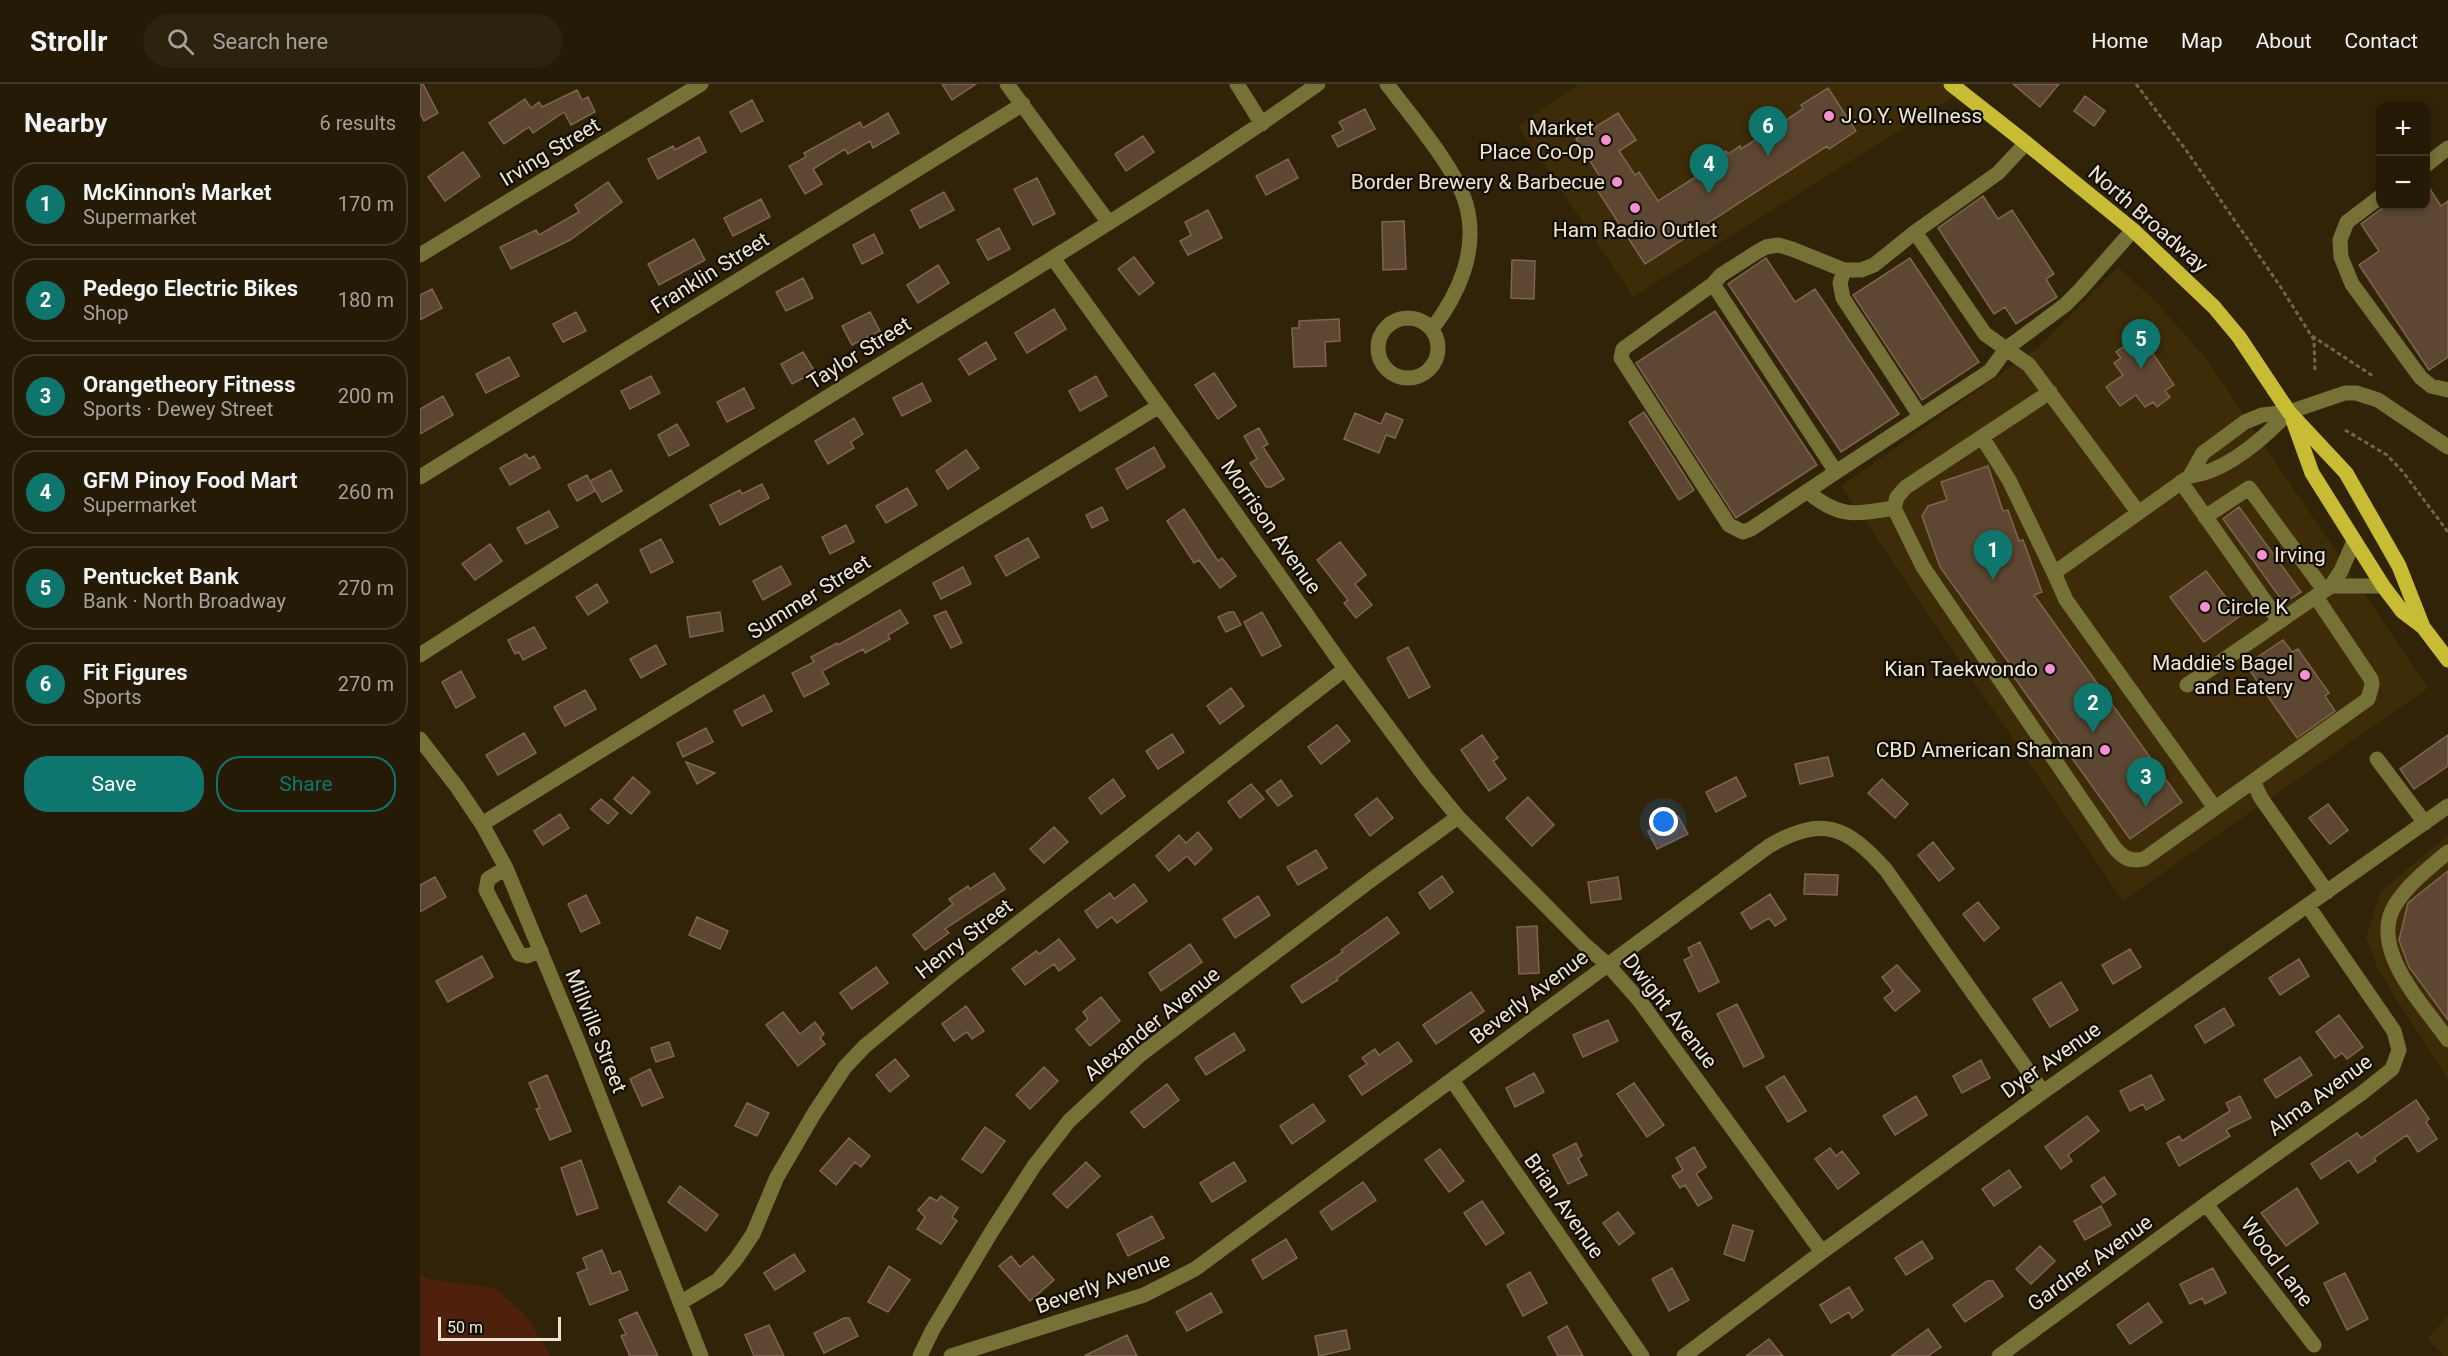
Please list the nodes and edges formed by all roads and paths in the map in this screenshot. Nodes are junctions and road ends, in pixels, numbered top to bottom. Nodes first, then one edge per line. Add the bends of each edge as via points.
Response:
1 (701, 84) edge
2 (1007, 84) edge
3 (1237, 84) edge
4 (1318, 84) edge
5 (1387, 84) edge
6 (2136, 84) edge
7 (1960, 87) edge
8 (1023, 104) junction
9 (1262, 123) junction
10 (2026, 142) junction
11 (2448, 148) edge
12 (2430, 162) edge
13 (2376, 200) edge
14 (1109, 223) junction
15 (2133, 230) junction
16 (1916, 232) junction
17 (420, 255) edge
18 (1053, 258) junction
19 (1844, 270) junction
20 (1713, 285) junction
21 (1432, 329) junction
22 (2309, 334) junction
23 (2007, 348) junction
24 (2315, 372) dead end
25 (2373, 376) dead end
26 (2448, 390) edge
27 (2050, 392) junction
28 (1159, 406) junction
29 (2289, 412) junction
30 (1920, 416) junction
31 (2345, 430) dead end
32 (1982, 437) junction
33 (2448, 447) edge
34 (1836, 472) junction
35 (420, 477) edge
36 (2186, 479) junction
37 (1807, 491) junction
38 (1894, 508) junction
39 (2139, 512) junction
40 (2205, 517) junction
41 (2448, 532) edge
42 (2354, 541) junction
43 (2054, 573) junction
44 (2383, 586) junction
45 (2324, 591) junction
46 (2279, 621) junction
47 (2423, 627) junction
48 (420, 655) edge
49 (2448, 660) edge
50 (1345, 669) junction
51 (2187, 685) dead end
52 (420, 739) edge
53 (2377, 759) dead end
54 (2253, 781) junction
55 (2448, 806) edge
56 (2215, 808) junction
57 (1458, 818) junction
58 (2425, 823) junction
59 (482, 824) junction
60 (2448, 852) edge
61 (506, 868) junction
62 (2327, 892) junction
63 (2308, 906) junction
64 (541, 951) junction
65 (1608, 965) junction
66 (2448, 1040) edge
67 (1452, 1080) junction
68 (2043, 1092) junction
69 (2206, 1204) junction
70 (1822, 1252) junction
71 (680, 1303) junction
72 (2314, 1345) dead end
73 (701, 1356) edge
74 (920, 1356) edge
75 (951, 1356) edge
76 (1642, 1356) edge
77 (1684, 1356) edge
78 (2000, 1356) edge

1 - 17 street, Irving Street
2 - 8 street
3 - 9 street
4 - 9 street, Taylor Street
5 - 21 street via 1437,152 1466,204 1470,235 1462,276 1456,294
6 - 22 path via 2186,150
7 - 10 main road, North Broadway
8 - 14 street
8 - 35 street, Franklin Street
9 - 14 street, Taylor Street
10 - 15 main road, North Broadway
10 - 16 street via 1998,173
11 - 12 street
13 - 26 street via 2342,229 2341,257 2345,270 2421,378 2431,386
14 - 18 street, Taylor Street
15 - 23 street via 2065,306
15 - 29 main road, North Broadway via 2214,307
16 - 19 street via 1874,265
16 - 23 street via 1985,334
18 - 28 street, Morrison Avenue
18 - 48 street, Taylor Street
19 - 20 street via 1778,245 1757,252 1721,275
19 - 30 street via 1840,283 1844,298
20 - 34 street
20 - 37 street via 1623,349 1625,367 1736,530 1751,529
21 - 21 street via 1425,322 1406,317 1389,324 1378,340 1379,359 1384,367 1402,378 1423,374 1436,359 1437,338
22 - 24 path via 2314,340
22 - 25 path
23 - 27 street via 2029,365
23 - 30 street via 1990,371
27 - 32 street
27 - 39 street
28 - 50 street, Morrison Avenue
28 - 59 street, Summer Street
29 - 33 street via 2333,395 2356,393 2388,406
29 - 36 street via 2270,433 2218,468
29 - 36 street via 2262,415 2245,422 2203,453
29 - 42 main road, North Broadway via 2312,473
29 - 47 main road, North Broadway via 2346,473 2399,566
30 - 34 street
31 - 41 path via 2388,455
32 - 38 street via 1906,487
32 - 43 street via 2009,480
34 - 37 street
36 - 39 street
36 - 40 street
37 - 38 street via 1837,511
38 - 56 street via 1923,567 2125,858 2144,859
39 - 43 street
40 - 45 street via 2249,488
40 - 46 street
42 - 44 main road, North Broadway
42 - 45 street via 2341,571
43 - 56 street via 2066,600
44 - 45 street
44 - 47 main road, North Broadway via 2402,611
45 - 46 street
45 - 54 street via 2371,679 2371,692 2368,699
46 - 51 street
47 - 49 main road, North Broadway
50 - 57 street, Morrison Avenue
50 - 71 street, Henry Street via 865,1046 845,1067 815,1112 777,1177 753,1234 736,1259 718,1280
52 - 59 street, Millville Street
53 - 58 street
54 - 56 street
54 - 62 street
55 - 58 street, Dyer Avenue
57 - 65 street, Dwight Avenue
57 - 74 street, Alexander Avenue via 1140,1056 1070,1121 1034,1166 992,1231
58 - 62 street, Dyer Avenue
59 - 61 street, Millville Street
60 - 66 street via 2394,906 2387,941 2391,957
61 - 64 street, Millville Street
61 - 64 street via 488,879 486,891 519,954 527,956
62 - 63 street, Dyer Avenue
63 - 68 street, Dyer Avenue
63 - 69 street, Alma Avenue via 2389,1023 2399,1050 2392,1069 2362,1093
64 - 71 street, Millville Street
65 - 67 street, Beverly Avenue
65 - 68 street, Beverly Avenue via 1785,836 1823,828 1842,832 1859,842 1886,870
65 - 70 street, Dwight Avenue via 1640,1000
67 - 75 street, Beverly Avenue via 1179,1278 1133,1298
67 - 76 street, Brian Avenue
68 - 70 street, Dyer Avenue
69 - 72 street, Wood Lane
69 - 78 street, Gardner Avenue
70 - 77 street, Dyer Avenue
71 - 73 street, Millville Street

